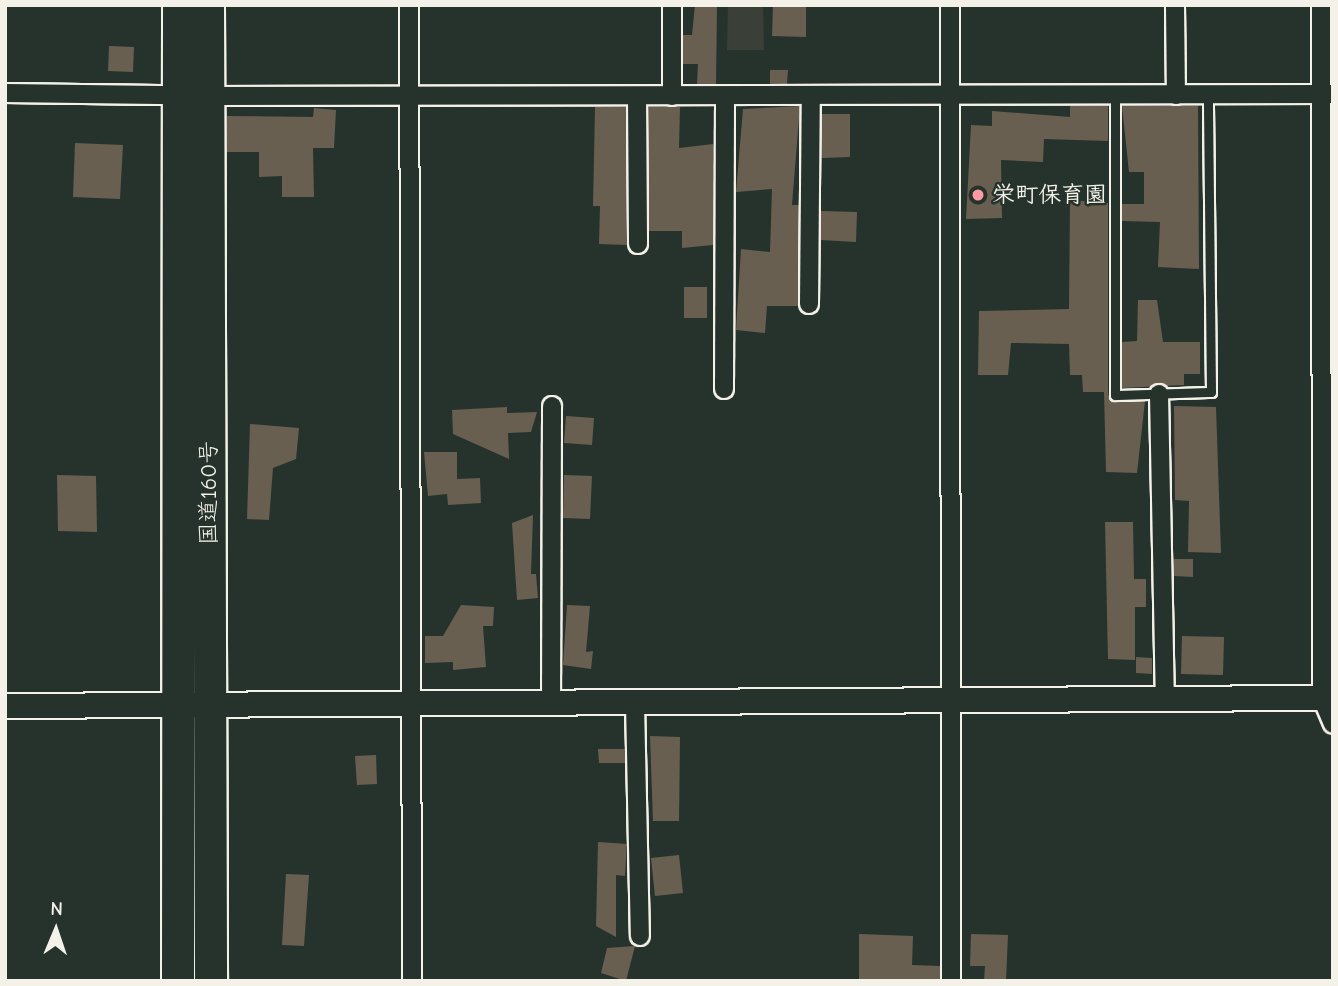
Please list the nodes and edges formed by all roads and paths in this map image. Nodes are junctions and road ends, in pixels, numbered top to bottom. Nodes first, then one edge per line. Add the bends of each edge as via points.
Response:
1 (179, 5) edge
2 (208, 5) edge
3 (409, 5) edge
4 (672, 5) edge
5 (950, 5) edge
6 (1175, 5) edge
7 (1321, 5) edge
8 (5, 93) edge
9 (949, 94) junction
10 (1115, 94) junction
11 (1327, 94) edge
12 (811, 95) junction
13 (1176, 95) junction
14 (1208, 95) junction
15 (193, 96) junction
16 (638, 96) junction
17 (672, 96) junction
18 (725, 96) junction
19 (410, 98) junction
20 (638, 244) dead end
21 (809, 304) dead end
22 (1328, 334) edge
23 (724, 389) dead end
24 (1159, 394) junction
25 (552, 406) dead end
26 (1327, 698) edge
27 (1165, 700) junction
28 (951, 701) junction
29 (551, 703) junction
30 (635, 703) junction
31 (413, 704) junction
32 (211, 705) junction
33 (5, 706) edge
34 (178, 706) junction
35 (1333, 724) edge
36 (640, 936) dead end
37 (178, 981) edge
38 (211, 981) edge
39 (412, 981) edge
40 (951, 981) edge

1 - 15 highway, 国道160号
2 - 15 highway, 国道160号
3 - 19 street
4 - 17 street
5 - 9 street
6 - 13 street
7 - 11 street
8 - 15 street
9 - 10 street
9 - 12 street
9 - 28 street
10 - 13 street
10 - 24 lane via 1115,395
11 - 14 street
11 - 22 street
12 - 18 street
12 - 21 street
13 - 14 street
14 - 24 lane via 1211,392
15 - 19 street
15 - 32 highway, 国道160号
15 - 34 highway, 国道160号
16 - 17 street
16 - 19 street
16 - 20 street
17 - 18 street
18 - 23 street
19 - 31 street
22 - 26 street
24 - 27 street
25 - 29 street
26 - 27 street
26 - 35 street
27 - 28 street
28 - 30 street
28 - 40 street
29 - 30 street
29 - 31 street
30 - 36 street
31 - 32 street
31 - 39 street
32 - 34 street
32 - 38 highway, 国道160号
33 - 34 street
34 - 37 highway, 国道160号

